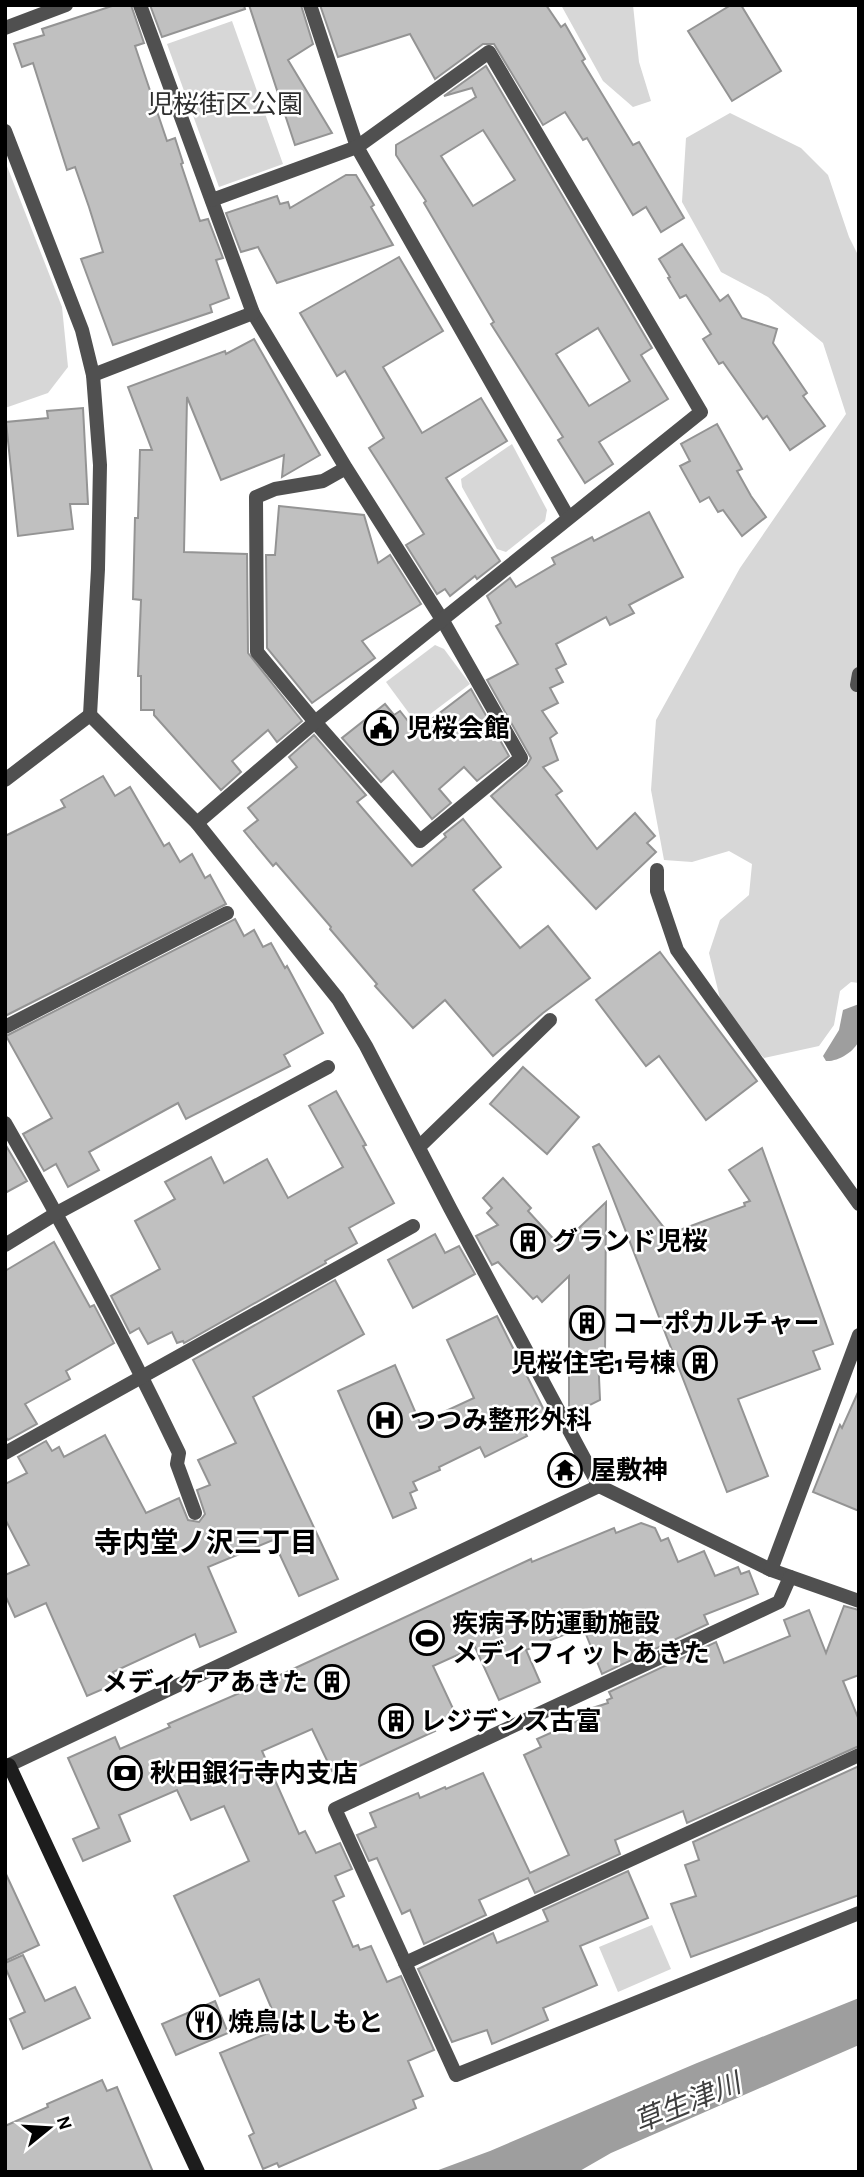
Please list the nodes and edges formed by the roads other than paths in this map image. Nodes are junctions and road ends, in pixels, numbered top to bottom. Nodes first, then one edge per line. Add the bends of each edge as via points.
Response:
1 (66, 5) edge
2 (140, 5) edge
3 (310, 5) edge
4 (5, 28) edge
5 (5, 131) edge
6 (356, 147) junction
7 (212, 200) junction
8 (253, 313) junction
9 (93, 375) junction
10 (346, 468) junction
11 (568, 517) junction
12 (443, 621) junction
13 (90, 715) junction
14 (315, 722) junction
15 (5, 780) edge
16 (197, 823) junction
17 (657, 870) dead end
18 (227, 913) dead end
19 (550, 1020) dead end
20 (5, 1027) edge
21 (328, 1067) dead end
22 (5, 1123) edge
23 (419, 1147) junction
24 (859, 1203) edge
25 (57, 1213) junction
26 (413, 1227) dead end
27 (5, 1245) edge
28 (859, 1335) edge
29 (143, 1377) junction
30 (5, 1453) edge
31 (599, 1486) junction
32 (195, 1513) dead end
33 (771, 1570) junction
34 (790, 1577) junction
35 (859, 1601) edge
36 (859, 1755) edge
37 (7, 1763) edge
38 (859, 1913) edge
39 (405, 1963) junction
40 (198, 2172) edge

1 - 4 street
2 - 7 street
3 - 6 street
5 - 9 street via 82,330
6 - 7 street
6 - 11 street
6 - 11 street via 489,51 701,412
7 - 8 street
8 - 9 street
8 - 10 street
9 - 13 street via 100,465
10 - 12 street
10 - 14 street via 323,481 256,497 257,652
11 - 12 street
12 - 14 street
12 - 14 street via 521,758 420,841
13 - 15 street
13 - 16 street
14 - 16 street
16 - 23 street via 338,999
17 - 24 street via 657,891 677,950
18 - 20 street
19 - 23 street
21 - 25 street
22 - 25 street
23 - 31 street
25 - 27 street
25 - 29 street
26 - 29 street
28 - 33 street
29 - 30 street
29 - 32 street via 179,1452 177,1464
31 - 33 street
31 - 37 street
33 - 34 street
34 - 35 street
34 - 39 street via 779,1602 335,1809
36 - 39 street
37 - 40 street
38 - 39 street via 456,2075

